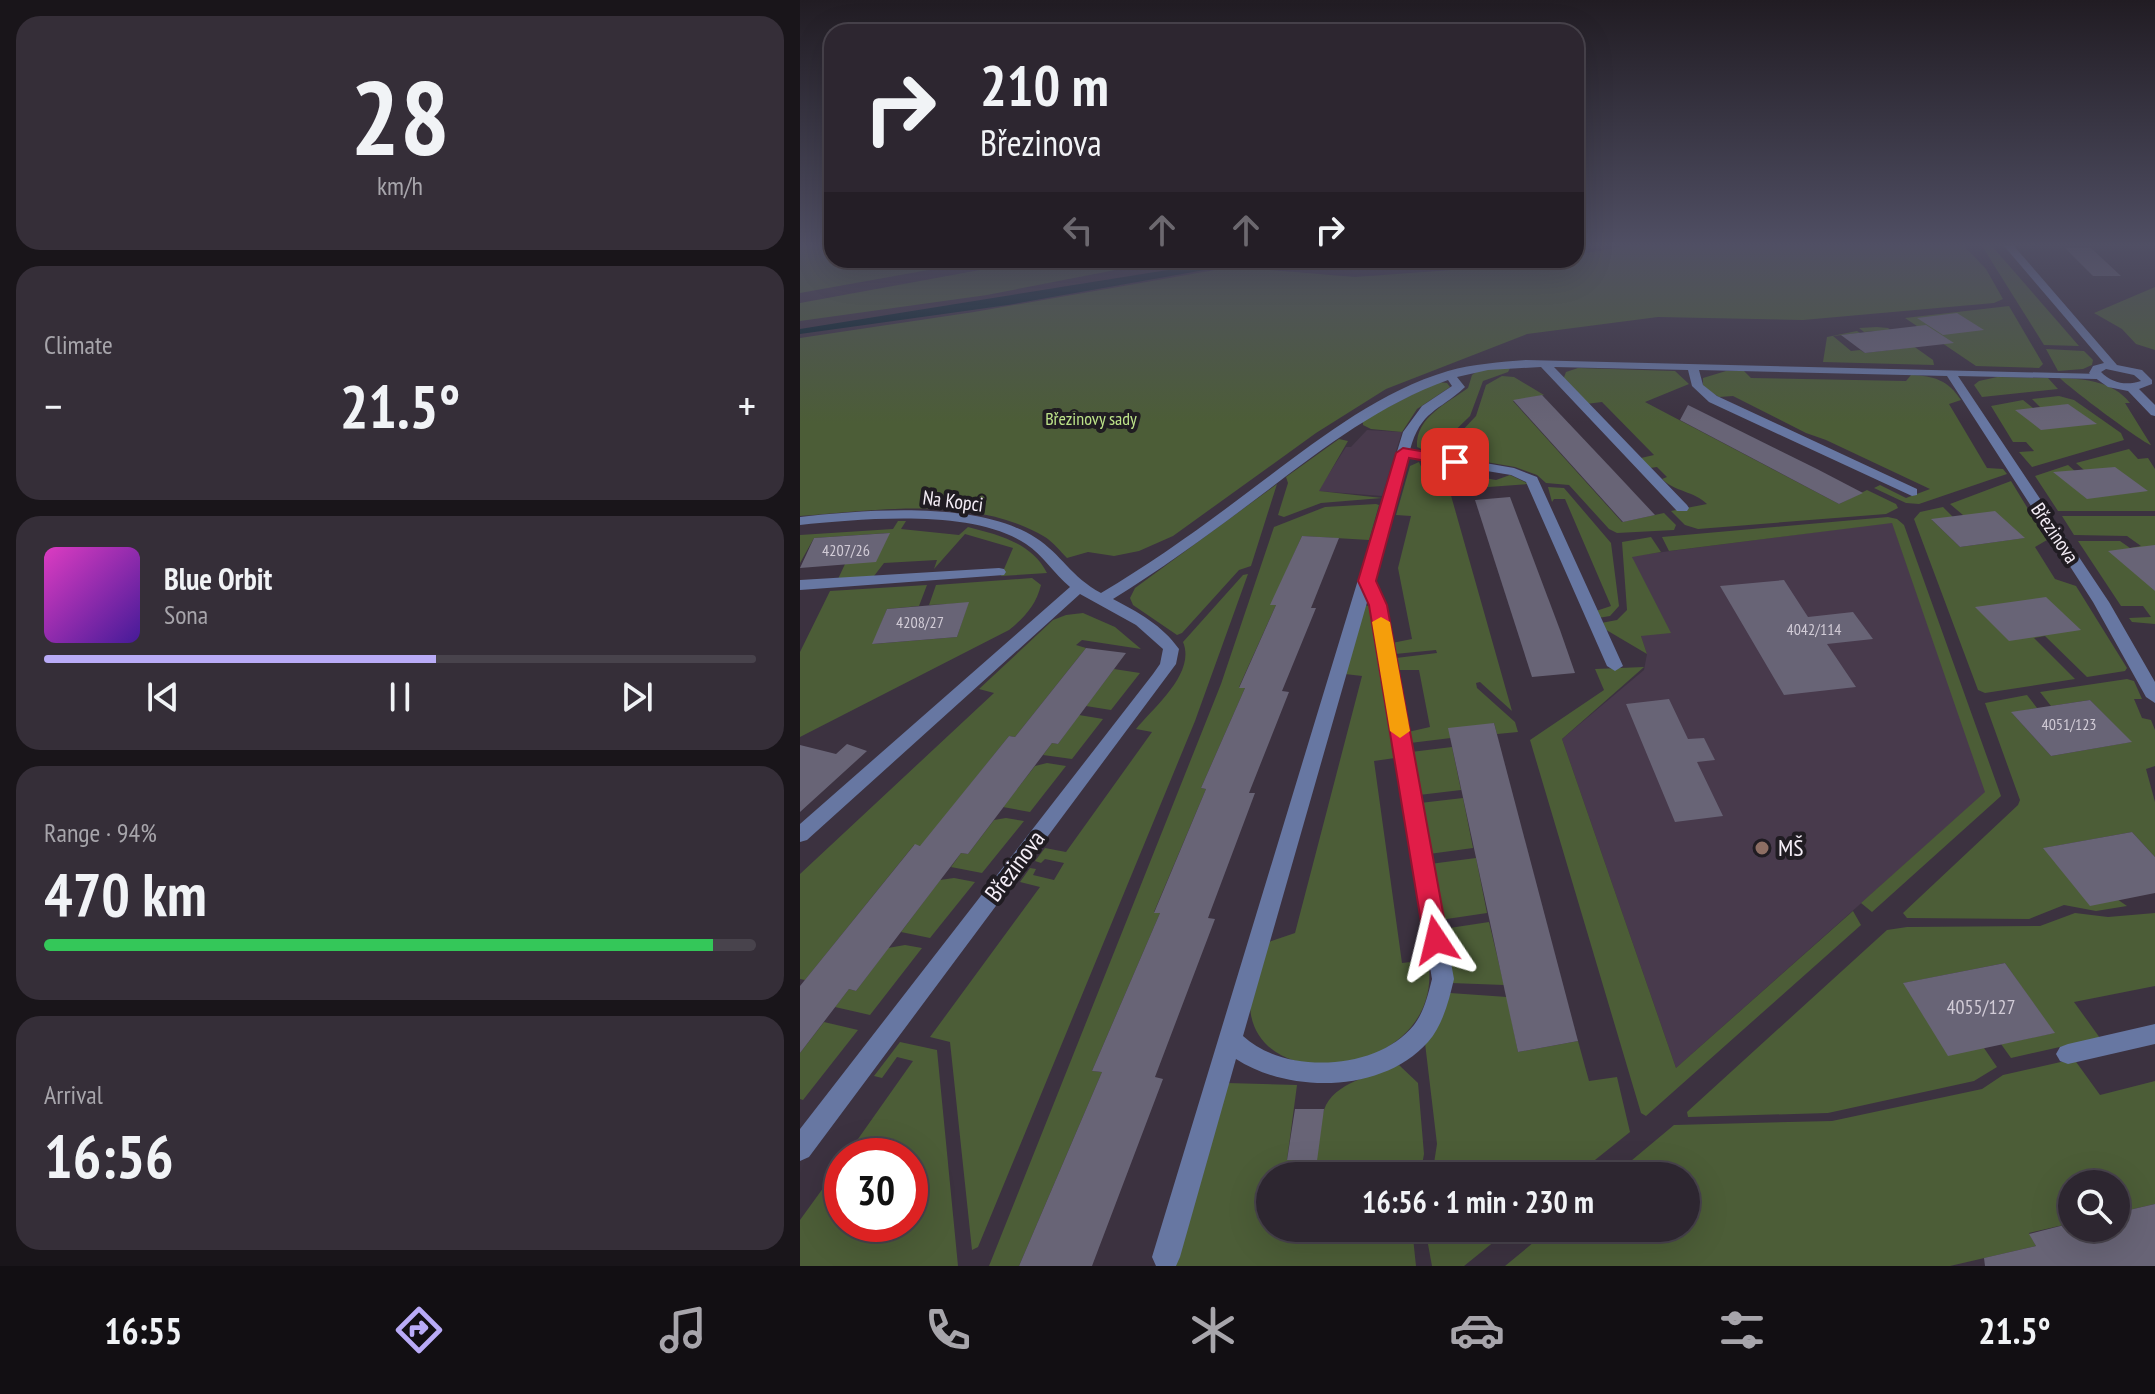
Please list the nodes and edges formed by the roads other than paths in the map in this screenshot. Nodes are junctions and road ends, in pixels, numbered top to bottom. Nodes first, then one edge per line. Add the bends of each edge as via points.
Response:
1 (2060, 305) edge
2 (1545, 364) junction
3 (1692, 366) junction
4 (2112, 366) junction
5 (1950, 372) junction
6 (1449, 374) junction
7 (2096, 376) junction
8 (2151, 377) edge
9 (2131, 387) junction
10 (2155, 412) edge
11 (1403, 453) junction
12 (1912, 492) dead end
13 (1682, 508) dead end
14 (800, 521) edge
15 (999, 572) dead end
16 (1367, 581) junction
17 (800, 585) edge
18 (1079, 588) junction
19 (1102, 599) junction
20 (1615, 666) dead end
21 (2155, 697) edge
22 (800, 835) edge
23 (2155, 1034) edge
24 (1230, 1039) junction
25 (2068, 1054) dead end
26 (800, 1149) edge
27 (1166, 1257) dead end

1 - 4 street
2 - 3 street
2 - 6 street via 1492,365
2 - 13 street
3 - 5 street
3 - 12 street via 1698,386 1713,399
4 - 7 street via 2097,368
4 - 8 street
5 - 7 street
5 - 21 street, Březinova via 2101,602
6 - 11 street via 1459,387 1418,417
6 - 19 street via 1362,414 1156,566
7 - 9 street
8 - 9 street via 2146,384
9 - 10 street
11 - 16 street
11 - 20 street via 1514,472 1532,480
14 - 18 street, Na Kopci via 933,516 997,527 1029,539
15 - 17 street
16 - 24 street
16 - 24 street via 1378,605 1443,979 1434,1014 1401,1051 1348,1070 1274,1066
18 - 19 street, Březinova
18 - 22 street
19 - 26 street, Březinova via 1163,637 1171,649 1168,664
23 - 25 street
24 - 27 street

